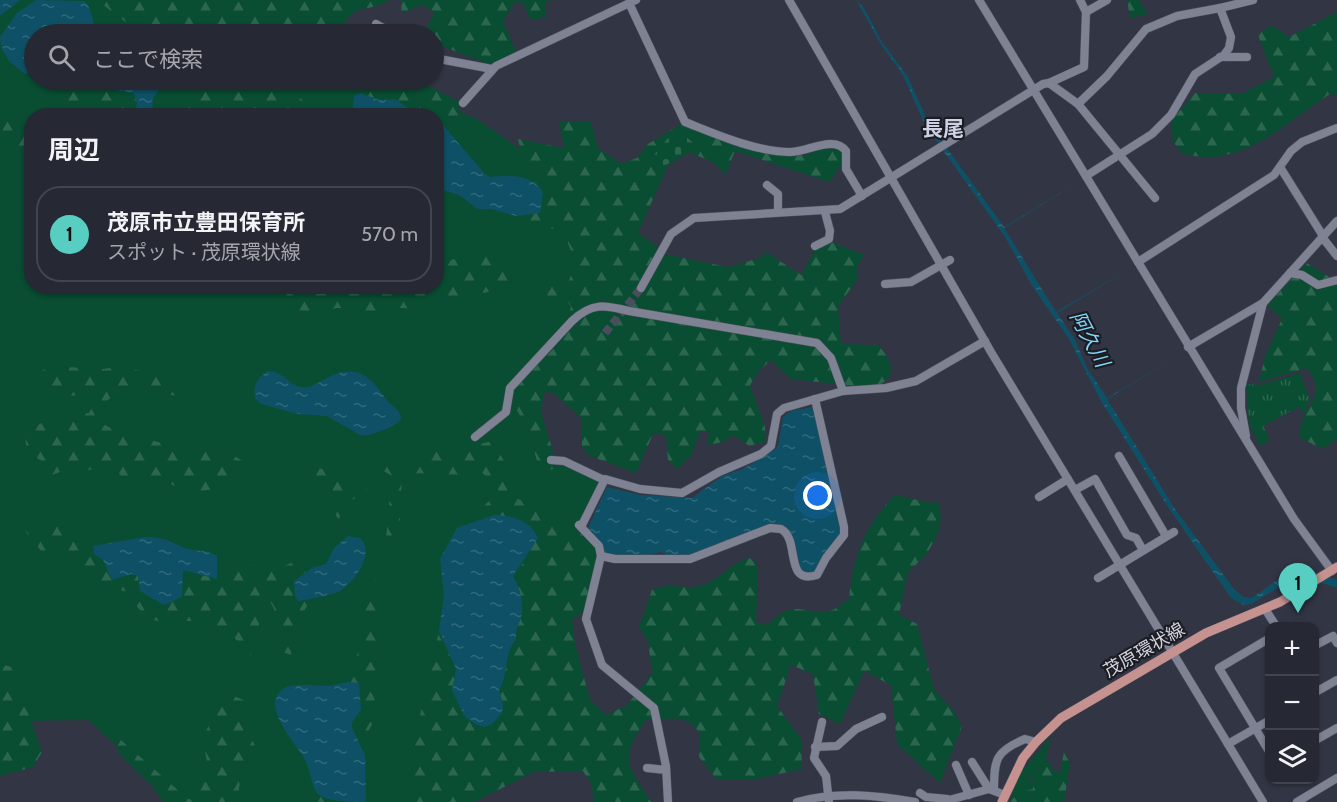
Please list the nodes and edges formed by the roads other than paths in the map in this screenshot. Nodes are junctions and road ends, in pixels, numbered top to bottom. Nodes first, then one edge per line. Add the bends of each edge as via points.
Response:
1 (789, 0) edge
2 (979, 0) edge
3 (1080, 0) edge
4 (1107, 0) edge
5 (1253, 0) edge
6 (633, 2) edge
7 (1220, 8) junction
8 (1086, 12) junction
9 (1221, 57) junction
10 (1247, 57) dead end
11 (444, 60) edge
12 (492, 69) junction
13 (1048, 83) junction
14 (1034, 92) junction
15 (463, 103) dead end
16 (1078, 104) junction
17 (1337, 128) edge
18 (1118, 155) junction
19 (1280, 167) junction
20 (1086, 176) junction
21 (890, 179) junction
22 (767, 184) dead end
23 (862, 196) junction
24 (1155, 198) dead end
25 (778, 212) junction
26 (825, 212) junction
27 (1337, 221) edge
28 (1322, 236) junction
29 (815, 246) dead end
30 (1337, 256) edge
31 (950, 260) dead end
32 (1138, 262) junction
33 (940, 266) junction
34 (1290, 273) junction
35 (1337, 280) edge
36 (885, 284) dead end
37 (641, 288) tunnel mouth
38 (1263, 303) junction
39 (986, 343) junction
40 (1188, 347) junction
41 (843, 391) junction
42 (815, 399) junction
43 (475, 436) dead end
44 (1247, 440) junction
45 (1119, 456) dead end
46 (551, 460) dead end
47 (1068, 479) junction
48 (604, 480) junction
49 (1075, 490) junction
50 (1039, 497) dead end
51 (1174, 532) dead end
52 (1166, 536) junction
53 (1143, 550) junction
54 (601, 556) junction
55 (1120, 564) junction
56 (1334, 569) edge
57 (1098, 578) dead end
58 (1266, 609) junction
59 (1273, 622) edge
60 (1265, 640) edge
61 (1319, 643) edge
62 (1337, 643) edge
63 (1173, 652) junction
64 (1337, 680) edge
65 (1319, 690) edge
66 (882, 717) dead end
67 (822, 722) dead end
68 (1265, 722) edge
69 (1254, 729) junction
70 (1336, 730) edge
71 (1319, 738) edge
72 (1036, 742) junction
73 (1228, 744) junction
74 (816, 747) junction
75 (1265, 747) edge
76 (972, 762) dead end
77 (956, 765) dead end
78 (647, 768) dead end
79 (666, 770) junction
80 (1337, 778) edge
81 (991, 789) junction
82 (920, 793) dead end
83 (969, 795) junction
84 (1003, 798) edge
85 (829, 799) edge
86 (955, 799) junction
87 (668, 802) edge
88 (797, 802) edge
89 (915, 802) edge
90 (942, 802) edge
91 (1263, 802) edge
92 (1297, 802) edge

1 - 21 street
2 - 14 street
3 - 8 street
4 - 8 street
5 - 7 street
6 - 12 street
6 - 23 street via 686,123 773,151 802,152 837,143 846,150 846,169
7 - 9 street via 1232,37
7 - 16 street via 1177,16 1146,28
8 - 13 street via 1084,67
9 - 10 street
9 - 18 street via 1195,74 1172,115
11 - 12 street
12 - 15 street
13 - 14 street
13 - 16 street
14 - 20 street
14 - 21 street
16 - 18 street
17 - 19 street via 1302,142
18 - 20 street
18 - 24 street
19 - 28 street
19 - 32 street via 1260,185
20 - 32 street
21 - 23 street
21 - 33 street
22 - 25 street via 778,194
23 - 26 street via 840,209
25 - 26 street
25 - 37 street via 707,215 682,225 668,239
26 - 29 street via 830,235
27 - 28 street
28 - 30 street
28 - 34 street
31 - 33 street
32 - 40 street
33 - 36 street via 910,282
33 - 39 street
34 - 35 street via 1302,275 1317,285
34 - 38 street
38 - 40 street
38 - 44 street via 1241,388
39 - 41 street via 914,387
39 - 47 street
40 - 44 street
41 - 42 street
41 - 43 street via 831,358 817,343 602,304 582,311 572,321 510,388 508,409
42 - 48 street via 784,408 777,414 774,441 761,454 688,491 640,489
42 - 54 street via 844,527 844,535 818,575 798,573 791,539 781,529 770,528 690,560
44 - 56 street via 1294,519
45 - 52 street
46 - 48 street via 564,461
47 - 49 street
47 - 50 street
48 - 54 street via 580,526 599,546
49 - 53 street via 1095,479 1127,535 1136,538
49 - 55 street
51 - 52 street
52 - 53 street
53 - 55 street
54 - 79 street via 587,627 602,665 654,708
55 - 57 street
55 - 63 street
56 - 58 main road, 茂原環状線
58 - 59 street
58 - 63 main road, 茂原環状線 via 1212,630
60 - 69 street via 1220,668
61 - 62 street via 1333,636
63 - 72 main road, 茂原環状線 via 1061,718
63 - 73 street
64 - 65 street
66 - 74 street via 856,729 837,746
67 - 74 street
68 - 69 street
69 - 73 street
69 - 75 street
70 - 71 street
72 - 81 street via 1025,739 1002,751
72 - 84 main road, 茂原環状線
73 - 91 street
74 - 85 street via 814,758 826,776
76 - 81 street
77 - 83 street
78 - 79 street
79 - 87 street
80 - 92 street
81 - 83 street
81 - 84 street
82 - 86 street
83 - 86 street
85 - 88 street
85 - 89 street via 872,796
86 - 90 street

